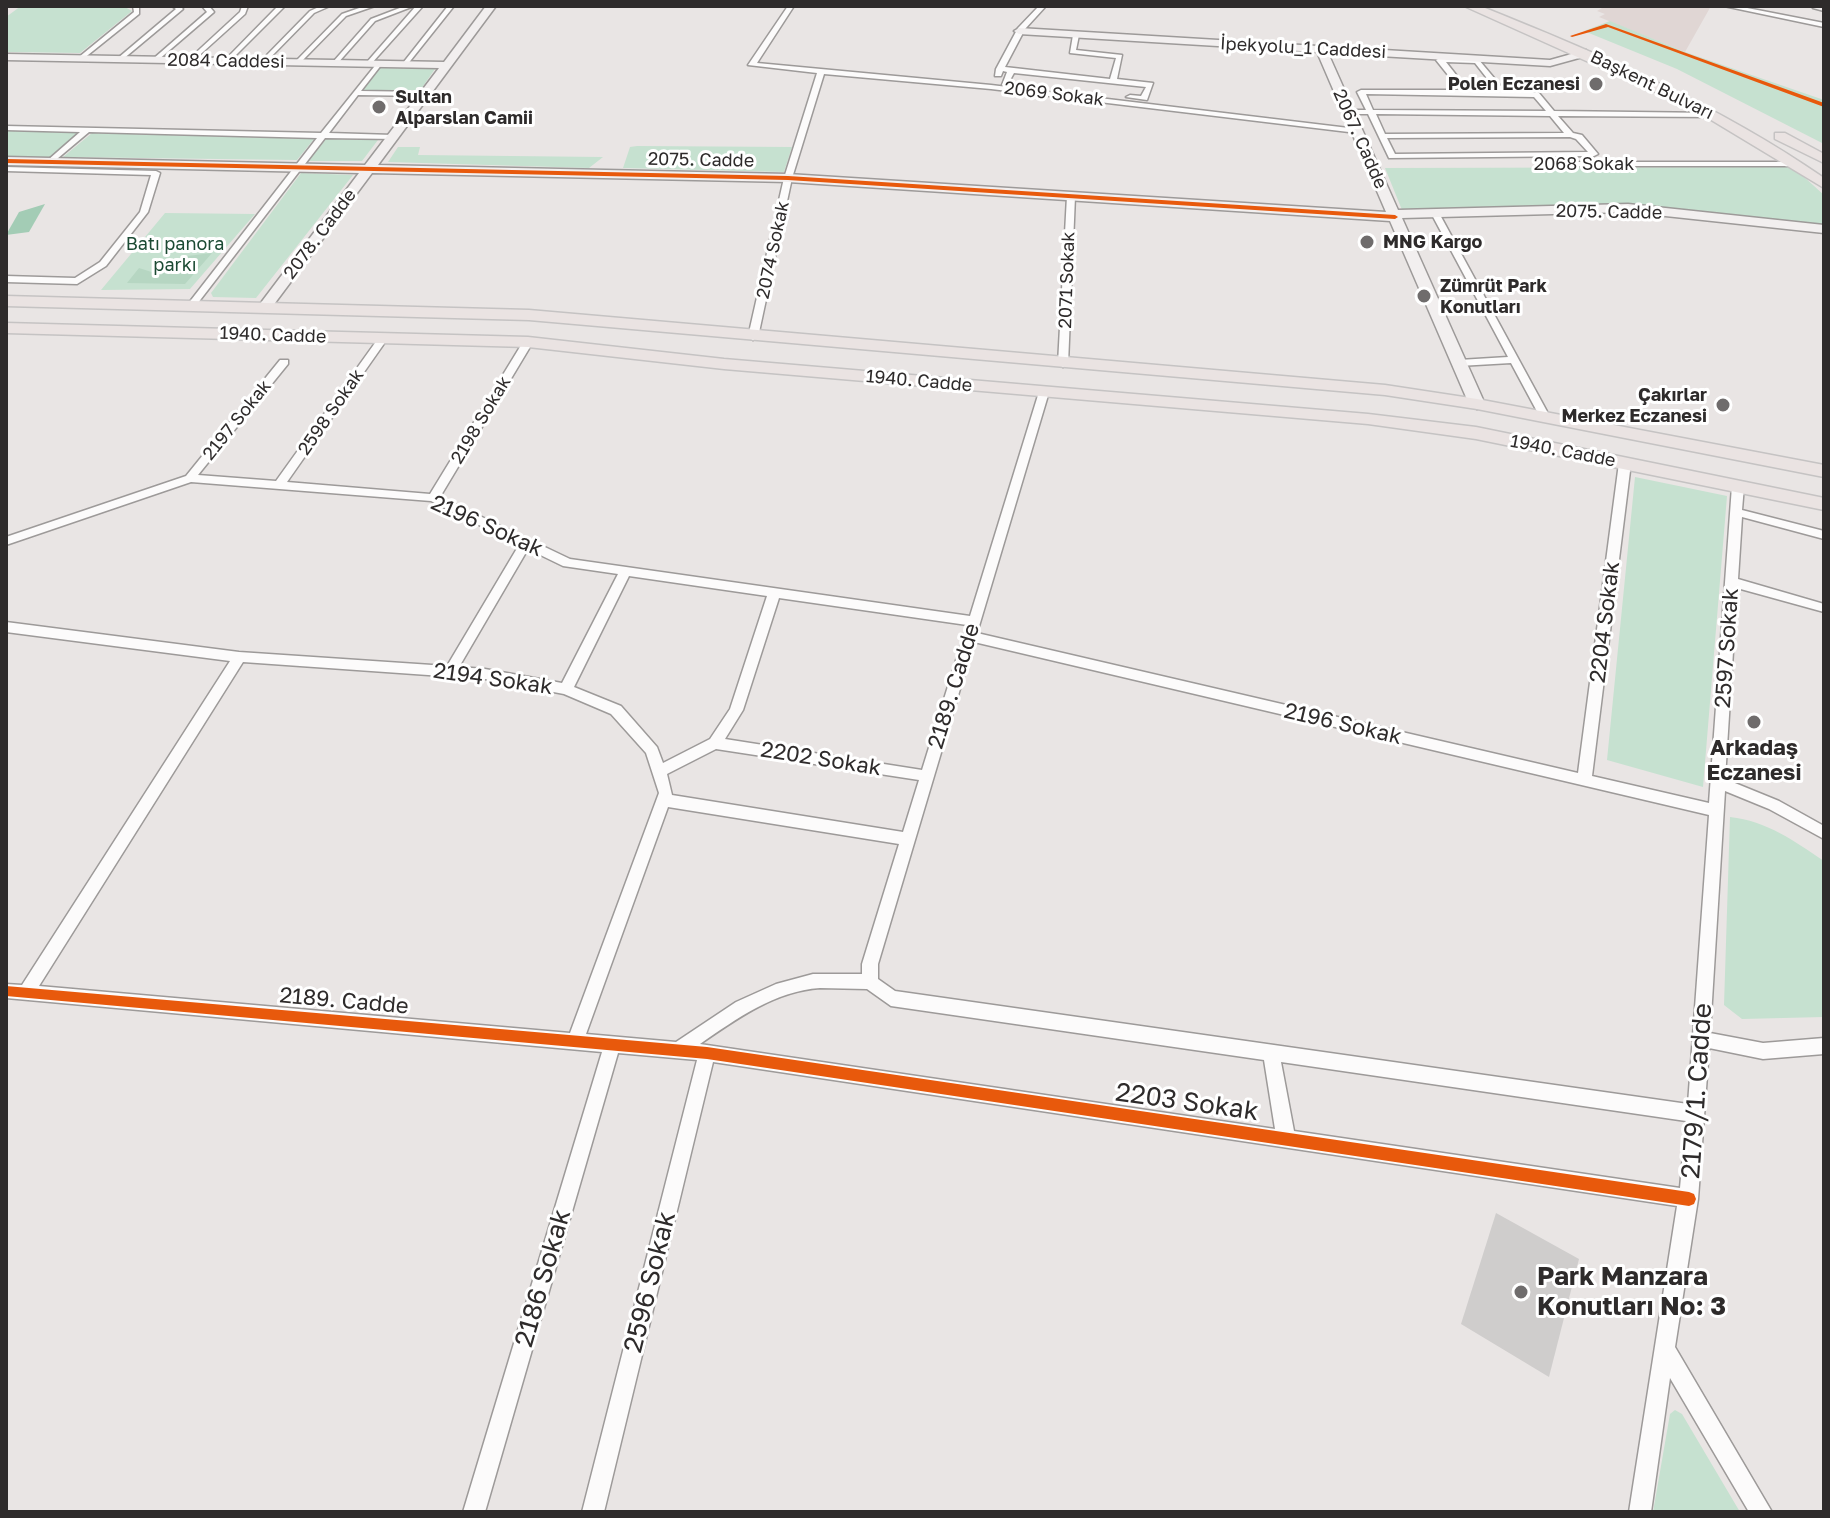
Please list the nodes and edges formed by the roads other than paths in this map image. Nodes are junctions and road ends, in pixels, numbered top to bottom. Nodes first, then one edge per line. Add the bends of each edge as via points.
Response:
1 (136, 6) edge
2 (282, 6) edge
3 (327, 6) edge
4 (372, 6) edge
5 (411, 6) edge
6 (420, 6) edge
7 (451, 6) edge
8 (491, 6) edge
9 (791, 6) edge
10 (1027, 6) edge
11 (1043, 6) edge
12 (1470, 6) edge
13 (1493, 6) edge
14 (1728, 6) edge
15 (1817, 6) edge
16 (208, 8) edge
17 (1824, 8) edge
18 (244, 9) edge
19 (175, 10) edge
20 (1824, 25) edge
21 (1019, 31) junction
22 (1076, 35) junction
23 (1321, 49) junction
24 (1586, 53) junction
25 (6, 57) edge
26 (81, 58) junction
27 (120, 59) junction
28 (155, 60) junction
29 (191, 60) junction
30 (227, 61) junction
31 (263, 62) junction
32 (298, 62) junction
33 (335, 63) junction
34 (374, 64) junction
35 (405, 64) junction
36 (447, 65) junction
37 (1000, 69) junction
38 (1012, 70) junction
39 (821, 71) junction
40 (1113, 81) junction
41 (991, 87) junction
42 (1466, 92) junction
43 (355, 93) junction
44 (425, 94) junction
45 (1503, 94) junction
46 (1348, 112) junction
47 (1371, 112) junction
48 (1551, 112) junction
49 (1714, 115) junction
50 (6, 128) edge
51 (87, 130) junction
52 (1357, 131) junction
53 (1570, 135) junction
54 (1382, 136) junction
55 (322, 137) junction
56 (393, 137) junction
57 (1824, 159) edge
58 (6, 161) edge
59 (51, 162) junction
60 (1371, 163) junction
61 (1797, 164) junction
62 (299, 167) junction
63 (369, 168) junction
64 (6, 169) edge
65 (788, 178) junction
66 (1824, 184) edge
67 (1071, 196) junction
68 (1435, 213) junction
69 (1394, 216) junction
70 (1824, 229) edge
71 (6, 279) edge
72 (6, 301) edge
73 (191, 306) junction
74 (264, 308) junction
75 (6, 328) edge
76 (753, 337) junction
77 (383, 338) junction
78 (528, 342) junction
79 (1514, 360) junction
80 (284, 362) dead end
81 (1459, 363) junction
82 (1063, 364) junction
83 (1044, 392) junction
84 (1477, 404) junction
85 (1545, 417) junction
86 (1625, 463) junction
87 (1824, 471) edge
88 (190, 478) junction
89 (279, 485) junction
90 (1738, 486) junction
91 (433, 498) junction
92 (1824, 504) edge
93 (1736, 512) junction
94 (1824, 535) edge
95 (6, 541) edge
96 (526, 543) junction
97 (625, 572) junction
98 (1732, 582) junction
99 (774, 594) junction
100 (1824, 608) edge
101 (973, 621) junction
102 (6, 627) edge
103 (969, 636) junction
104 (239, 657) junction
105 (450, 672) junction
106 (566, 689) junction
107 (715, 743) junction
108 (659, 772) junction
109 (927, 776) junction
110 (1584, 780) junction
111 (1719, 782) junction
112 (664, 800) junction
113 (1717, 811) junction
114 (1824, 833) edge
115 (908, 839) junction
116 (870, 982) junction
117 (6, 991) edge
118 (26, 993) junction
119 (1702, 1039) junction
120 (575, 1041) junction
121 (612, 1045) junction
122 (1824, 1046) edge
123 (679, 1050) junction
124 (707, 1053) junction
125 (1271, 1053) junction
126 (1697, 1114) junction
127 (1286, 1139) junction
128 (1689, 1199) junction
129 (1666, 1351) junction
130 (474, 1512) edge
131 (593, 1512) edge
132 (1640, 1512) edge
133 (1761, 1512) edge

1 - 26 street via 137,13
2 - 30 street
3 - 31 street via 310,14
4 - 32 street via 344,15
5 - 33 street via 371,21
6 - 34 street
7 - 35 street
8 - 36 street, 2078. Cadde
9 - 39 street, 2069 Sokak via 752,63
10 - 11 street
11 - 21 street
12 - 24 main road, Başkent Bulvarı
13 - 57 main road, Başkent Bulvarı via 1665,76
14 - 20 street
15 - 17 street
16 - 28 street
18 - 29 street
19 - 27 street
21 - 22 street, İpekyolu_1 Caddesi
21 - 37 street
22 - 23 street, İpekyolu_1 Caddesi
22 - 40 street via 1072,52 1120,56
23 - 24 street, İpekyolu_1 Caddesi via 1550,63
23 - 46 street, 2067. Cadde
24 - 49 main road, Başkent Bulvarı
25 - 26 street, 2084 Caddesi
26 - 27 street, 2084 Caddesi
27 - 28 street, 2084 Caddesi
28 - 29 street, 2084 Caddesi
29 - 30 street, 2084 Caddesi
30 - 31 street, 2084 Caddesi
31 - 32 street, 2084 Caddesi
32 - 33 street, 2084 Caddesi
33 - 34 street, 2084 Caddesi
34 - 35 street, 2084 Caddesi
34 - 43 street
35 - 36 street, 2084 Caddesi
36 - 44 street, 2078. Cadde
37 - 38 street
37 - 41 street
38 - 40 street
38 - 40 street via 1005,83 1144,98 1150,85
39 - 41 street, 2069 Sokak
39 - 65 street, 2074 Sokak
41 - 52 street, 2069 Sokak
42 - 45 street
42 - 45 street via 1440,60 1477,61
42 - 47 street via 1361,92
43 - 44 street
43 - 55 street
44 - 56 street, 2078. Cadde
45 - 48 street via 1536,95
46 - 47 street
46 - 52 street, 2067. Cadde
47 - 48 street
47 - 54 street
48 - 49 street
48 - 53 street
49 - 61 main road, Başkent Bulvarı
50 - 51 street
51 - 55 street
51 - 59 street
52 - 60 street, 2067. Cadde
53 - 54 street
53 - 54 street via 1579,137 1594,154 1392,156
55 - 56 street
55 - 62 street
56 - 63 street, 2078. Cadde
58 - 59 street, 2075. Cadde
59 - 62 street, 2075. Cadde
60 - 61 street, 2068 Sokak
60 - 69 street, 2067. Cadde
61 - 66 main road, Başkent Bulvarı
62 - 63 street, 2075. Cadde
62 - 73 street
63 - 65 street, 2075. Cadde
63 - 74 street, 2078. Cadde
64 - 71 street via 156,173 144,212 103,264 77,281
65 - 67 street, 2075. Cadde
65 - 76 street, 2074 Sokak
67 - 69 street, 2075. Cadde
67 - 82 street, 2071 Sokak
68 - 69 street, 2075. Cadde
68 - 70 street, 2075. Cadde via 1628,208
68 - 79 street
69 - 81 street, 2067. Cadde
72 - 73 main road, 1940. Cadde
73 - 74 main road, 1940. Cadde
74 - 76 main road, 1940. Cadde via 529,315
75 - 77 main road, 1940. Cadde
76 - 82 main road, 1940. Cadde
77 - 78 main road, 1940. Cadde
77 - 89 street, 2598 Sokak
78 - 83 main road, 1940. Cadde
78 - 91 street, 2198 Sokak
79 - 81 street
79 - 85 street
80 - 88 street, 2197 Sokak
81 - 84 street, 2067. Cadde
82 - 84 main road, 1940. Cadde via 1385,390
83 - 86 main road, 1940. Cadde via 1426,425
83 - 101 street, 2189. Cadde
84 - 85 main road, 1940. Cadde
85 - 87 main road, 1940. Cadde
86 - 90 main road, 1940. Cadde
86 - 110 street, 2204 Sokak
88 - 89 street, 2196 Sokak
88 - 95 street, 2196 Sokak
89 - 91 street, 2196 Sokak
90 - 92 main road, 1940. Cadde
90 - 93 street, 2597 Sokak
91 - 96 street, 2196 Sokak
93 - 94 street
93 - 98 street, 2597 Sokak
96 - 97 street, 2196 Sokak via 567,563
96 - 105 street
97 - 99 street, 2196 Sokak
97 - 106 street
98 - 100 street
98 - 111 street, 2597 Sokak
99 - 101 street, 2196 Sokak
99 - 107 street via 736,710
101 - 103 street, 2189. Cadde
102 - 104 street, 2194 Sokak
103 - 109 street, 2189. Cadde
103 - 110 street, 2196 Sokak
104 - 105 street, 2194 Sokak
104 - 118 street
105 - 106 street, 2194 Sokak
106 - 108 street, 2194 Sokak via 616,710 652,751
107 - 108 street
107 - 109 street, 2202 Sokak
108 - 112 street, 2194 Sokak
109 - 115 street, 2189. Cadde
110 - 113 street, 2196 Sokak
111 - 113 street, 2597 Sokak
111 - 114 street
112 - 115 street
112 - 120 street
113 - 119 street, 2179/1. Cadde
115 - 116 street, 2189. Cadde via 870,964
116 - 123 street via 817,981 788,987 746,1005
116 - 125 street via 891,998
117 - 118 street, 2189. Cadde
118 - 120 street, 2189. Cadde
119 - 122 street via 1763,1051
119 - 126 street, 2179/1. Cadde
120 - 121 street, 2189. Cadde
121 - 123 street, 2189. Cadde
121 - 130 street, 2186 Sokak
123 - 124 street, 2203 Sokak
124 - 127 street, 2203 Sokak
124 - 131 street, 2596 Sokak
125 - 126 street
125 - 127 street
126 - 128 street, 2179/1. Cadde
127 - 128 street, 2203 Sokak
128 - 129 street, 2179/1. Cadde
129 - 132 street, 2179/1. Cadde
129 - 133 street

